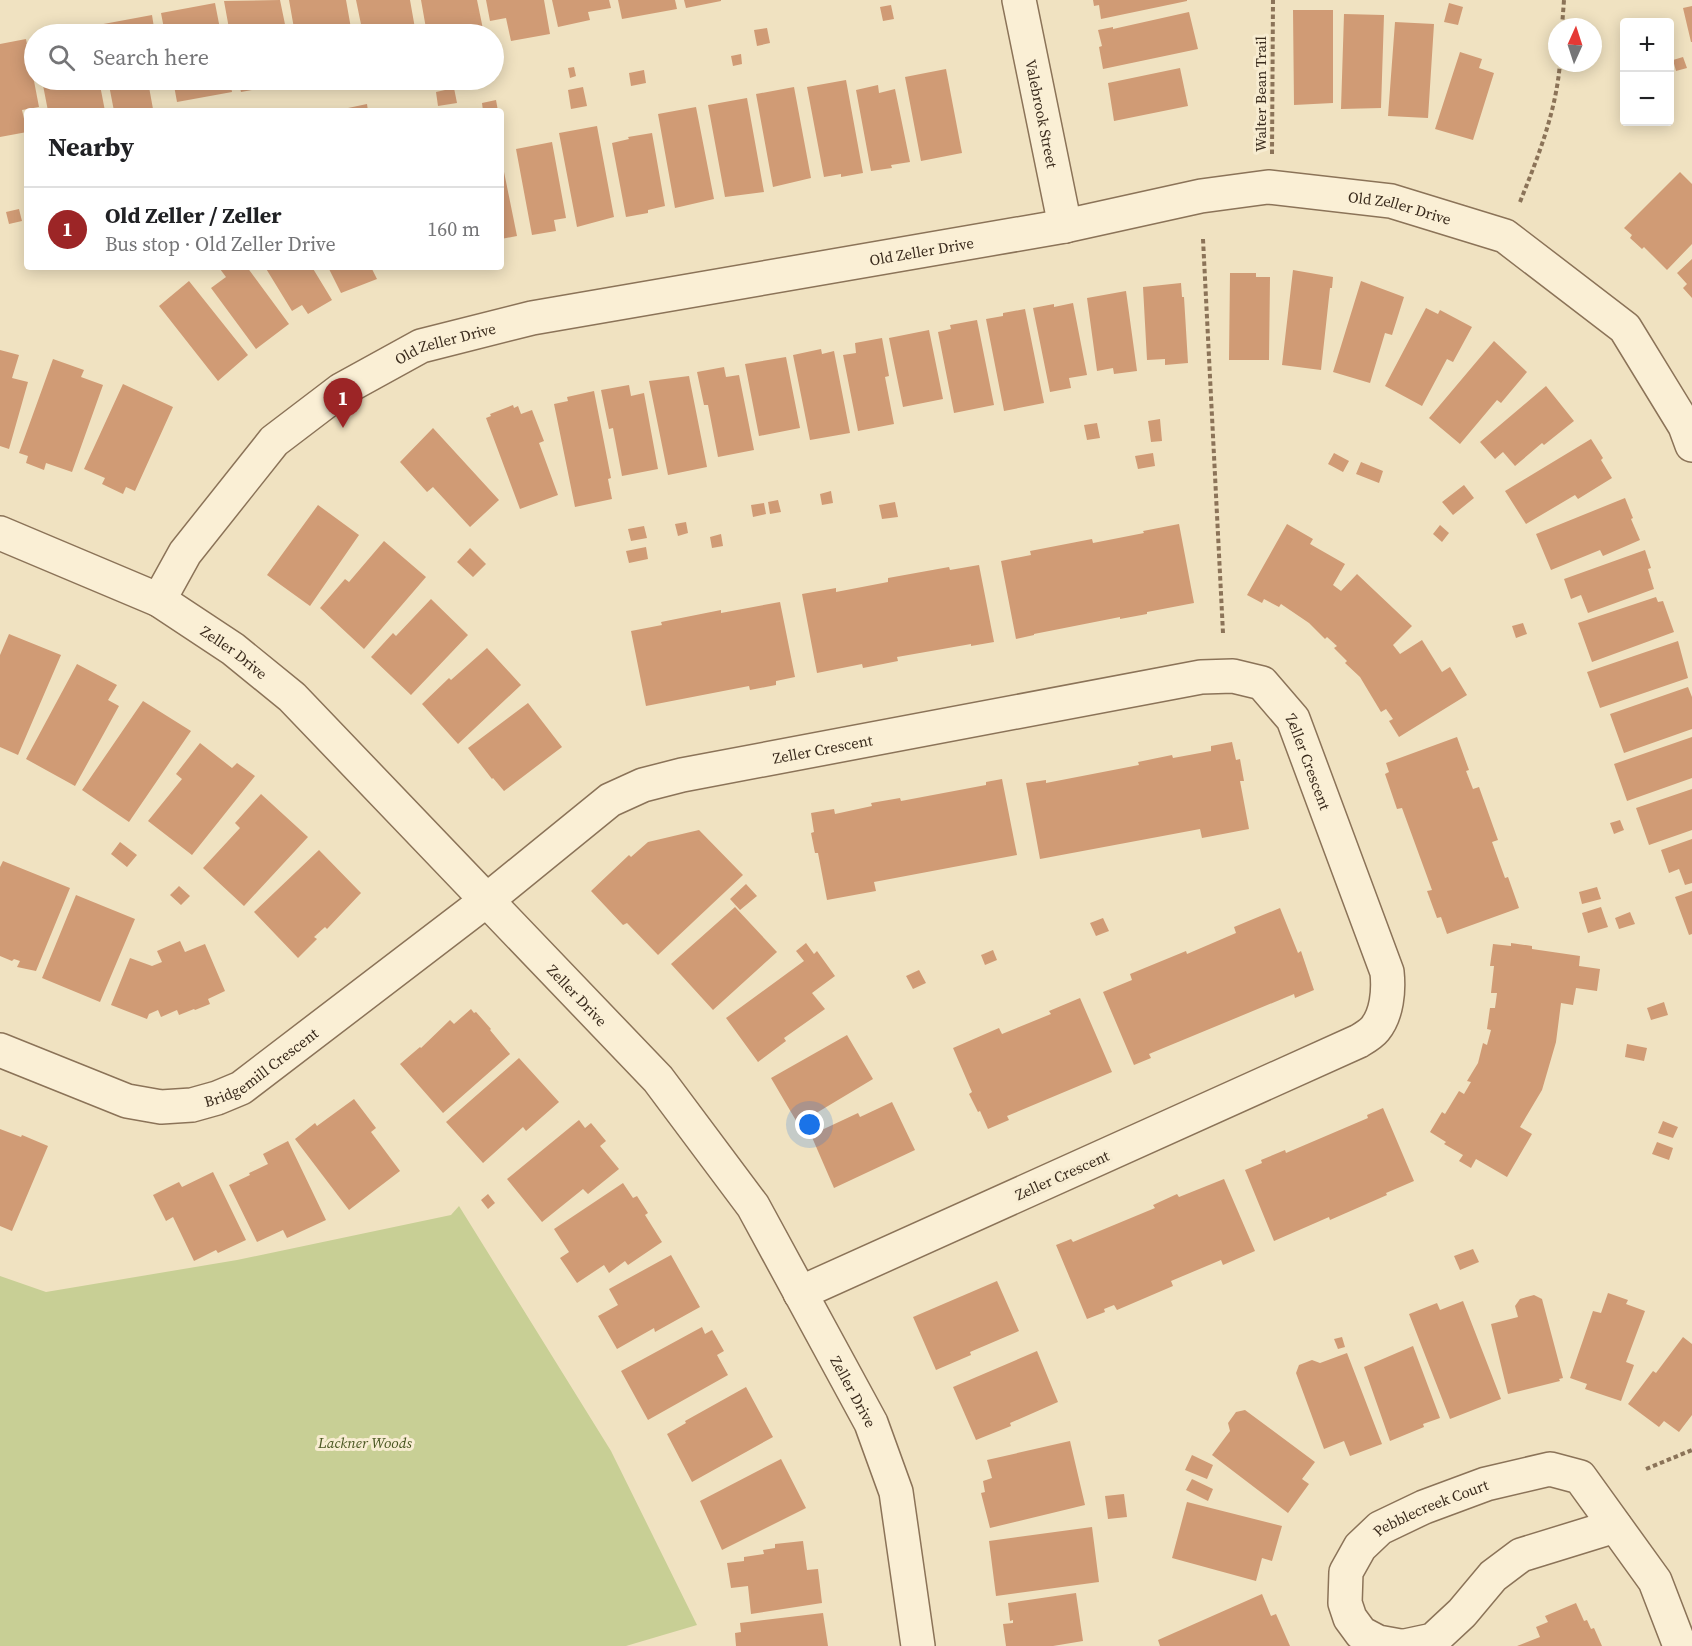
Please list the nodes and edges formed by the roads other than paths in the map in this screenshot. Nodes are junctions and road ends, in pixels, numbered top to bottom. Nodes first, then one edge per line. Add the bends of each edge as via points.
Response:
1 (1019, 0) edge
2 (1065, 226) junction
3 (1692, 445) edge
4 (0, 533) edge
5 (159, 600) junction
6 (488, 900) junction
7 (0, 1050) edge
8 (800, 1293) junction
9 (1616, 1526) junction
10 (918, 1646) edge
11 (1403, 1646) edge
12 (1680, 1646) edge

1 - 2 street, Valebrook Street
2 - 3 street, Old Zeller Drive via 1201,196 1268,187 1391,201 1505,236 1625,328 1685,426
2 - 5 street, Old Zeller Drive via 532,318 421,346 341,390 274,441 184,553
4 - 5 street, Zeller Drive
5 - 6 street, Zeller Drive via 233,648 292,697
6 - 7 street, Bridgemill Crescent via 241,1089 217,1098 162,1107 127,1101
6 - 8 street, Zeller Drive via 658,1079 753,1206
6 - 8 street, Zeller Crescent via 610,800 643,785 682,775 1201,677 1233,676 1262,683 1293,719 1388,972 1384,1009 1375,1030 1359,1041
8 - 10 street, Zeller Drive via 871,1423 896,1492
9 - 11 street, Pebblecreek Court via 1521,1555 1494,1576 1433,1640
9 - 11 street, Pebblecreek Court via 1580,1477 1550,1469 1486,1484 1380,1528 1360,1547 1346,1572 1345,1603 1360,1633 1378,1642
9 - 12 street, Pebblecreek Court via 1655,1581

